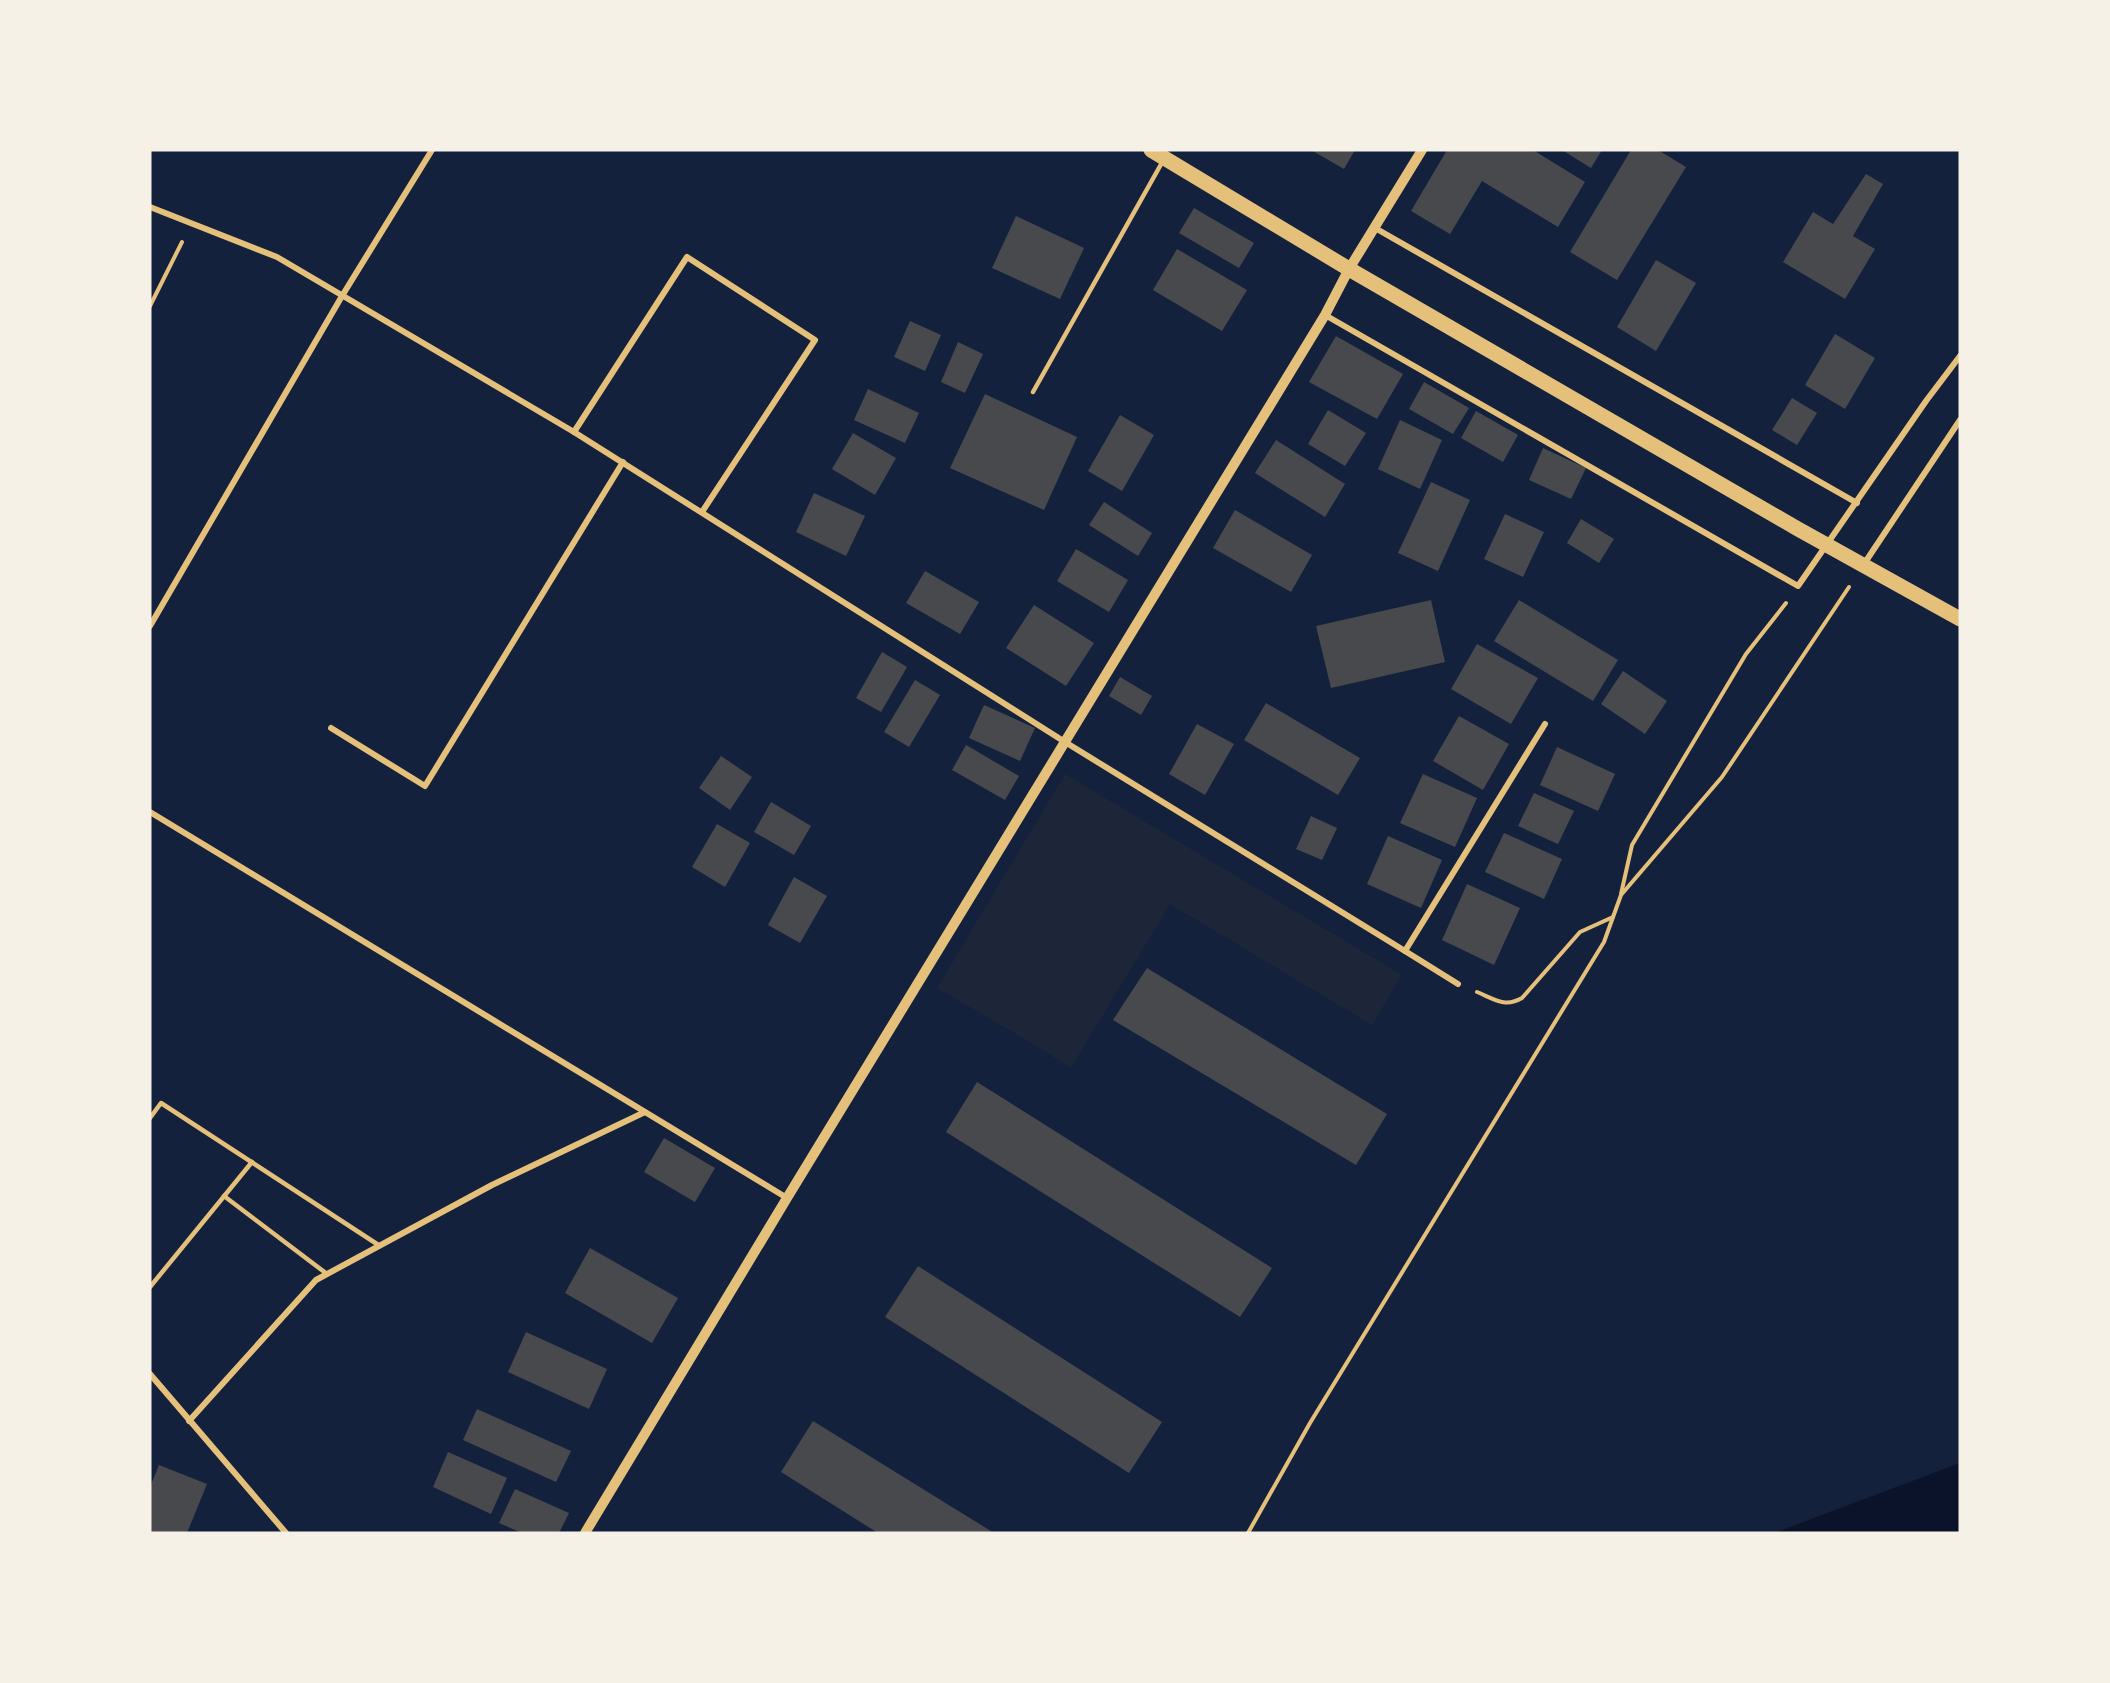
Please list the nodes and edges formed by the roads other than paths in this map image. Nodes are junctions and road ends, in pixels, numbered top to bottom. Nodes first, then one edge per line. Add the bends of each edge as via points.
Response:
1 (432, 150) edge
2 (1422, 150) edge
3 (1158, 154) edge
4 (150, 207) edge
5 (1375, 228) junction
6 (1349, 269) junction
7 (342, 297) junction
8 (1325, 315) junction
9 (1960, 356) edge
10 (1033, 392) dead end
11 (1960, 420) edge
12 (574, 432) junction
13 (623, 462) junction
14 (1857, 503) junction
15 (702, 512) junction
16 (1863, 565) junction
17 (1960, 619) edge
18 (150, 626) edge
19 (1545, 724) dead end
20 (331, 728) dead end
21 (1065, 742) junction
22 (150, 812) edge
23 (1405, 951) junction
24 (1458, 984) road end
25 (645, 1112) junction
26 (150, 1118) edge
27 (252, 1162) junction
28 (224, 1196) junction
29 (787, 1198) junction
30 (380, 1246) junction
31 (327, 1274) junction
32 (150, 1287) edge
33 (150, 1374) edge
34 (189, 1421) junction
35 (286, 1533) edge
36 (585, 1533) edge

1 - 7 street
2 - 5 street
3 - 6 main road
3 - 10 lane
4 - 7 street via 277,257
5 - 6 street
5 - 14 street
6 - 8 street
6 - 16 main road
7 - 12 street
7 - 18 street
8 - 14 street via 1798,586
8 - 21 street
9 - 14 street
11 - 16 street
12 - 13 street
12 - 15 street via 687,257 815,340
13 - 15 street
13 - 20 street via 425,786
15 - 21 street
16 - 17 main road
19 - 23 street
21 - 23 street
21 - 29 street
22 - 25 street
23 - 24 street
25 - 29 street
25 - 30 street via 492,1185
26 - 27 lane via 161,1103
27 - 28 lane
27 - 30 lane
28 - 31 lane
28 - 32 lane
29 - 36 street
30 - 31 street
31 - 34 street via 316,1280
33 - 34 street
34 - 35 street

